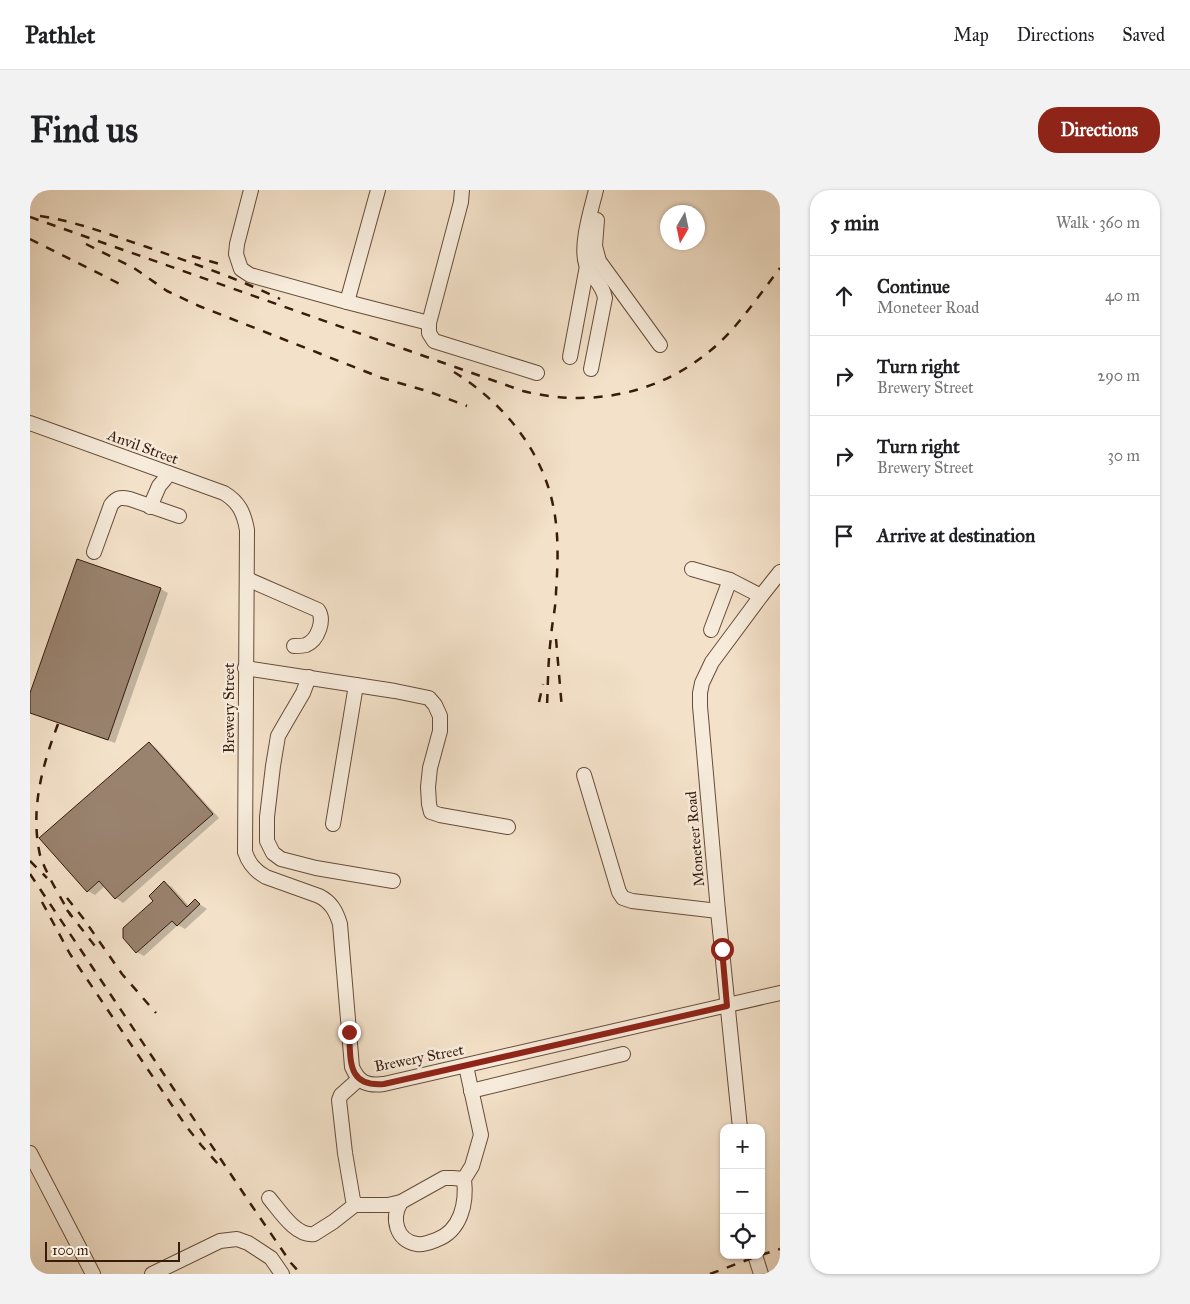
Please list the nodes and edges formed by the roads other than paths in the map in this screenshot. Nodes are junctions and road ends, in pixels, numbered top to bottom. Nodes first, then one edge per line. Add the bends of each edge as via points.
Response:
1 (251, 190) edge
2 (378, 190) edge
3 (462, 190) edge
4 (596, 190) edge
5 (601, 190) edge
6 (587, 266) junction
7 (346, 302) junction
8 (429, 324) junction
9 (660, 345) dead end
10 (570, 357) dead end
11 (591, 369) dead end
12 (536, 374) dead end
13 (30, 423) edge
14 (167, 476) junction
15 (154, 508) junction
16 (240, 508) joint
17 (179, 516) dead end
18 (94, 552) dead end
19 (692, 569) dead end
20 (780, 572) edge
21 (247, 579) junction
22 (730, 580) junction
23 (761, 596) junction
24 (711, 630) dead end
25 (294, 646) dead end
26 (245, 668) junction
27 (309, 678) junction
28 (356, 685) junction
29 (584, 775) dead end
30 (333, 824) dead end
31 (508, 828) dead end
32 (393, 880) dead end
33 (718, 911) junction
34 (780, 994) edge
35 (727, 1006) junction
36 (623, 1054) dead end
37 (466, 1066) junction
38 (359, 1079) junction
39 (471, 1090) junction
40 (740, 1124) edge
41 (30, 1153) edge
42 (464, 1179) junction
43 (268, 1198) dead end
44 (354, 1202) junction
45 (401, 1202) junction
46 (756, 1259) edge
47 (93, 1274) edge
48 (152, 1274) edge
49 (282, 1274) edge
50 (761, 1274) edge

1 - 7 street via 237,244 236,254 241,268 250,275
2 - 7 street
3 - 8 street via 462,202
4 - 6 street via 584,244
5 - 9 street via 596,254 602,267
6 - 10 street
6 - 11 street via 605,298
7 - 8 street
8 - 12 street via 429,333 434,341
13 - 14 street, Anvil Street
14 - 15 street via 159,486
14 - 16 street, Anvil Street via 224,493
15 - 17 street
15 - 18 street via 122,497 115,499
16 - 21 street, Brewery Street via 247,530
19 - 22 street
20 - 23 street, Moneteer Road
21 - 25 street via 321,614 319,630 313,641
21 - 26 street, Brewery Street
22 - 23 street
22 - 24 street
23 - 33 street, Moneteer Road via 712,662 700,693
26 - 27 street
26 - 38 street, Brewery Street via 245,852 258,873 320,896 327,900 337,915 352,1068
27 - 28 street
27 - 32 street via 278,736 267,817 267,841 273,853 281,859
28 - 30 street
28 - 31 street via 429,698 436,705 440,731 430,768 431,812
29 - 33 street via 619,892 624,898
33 - 35 street, Moneteer Road
34 - 35 street, Brewery Street
35 - 37 street, Brewery Street
35 - 40 street, Moneteer Road
36 - 39 street
37 - 38 street, Brewery Street via 384,1084 364,1083
37 - 39 street
38 - 44 street via 339,1100
39 - 42 street via 481,1135 472,1166
41 - 47 street
42 - 45 street via 444,1178
42 - 45 street via 464,1199 458,1222 451,1232 440,1238 418,1244 402,1236 395,1217
43 - 44 street via 296,1230 311,1235 333,1222
44 - 45 street via 388,1205
46 - 50 street
48 - 49 street via 220,1242 237,1240 248,1243 270,1258

